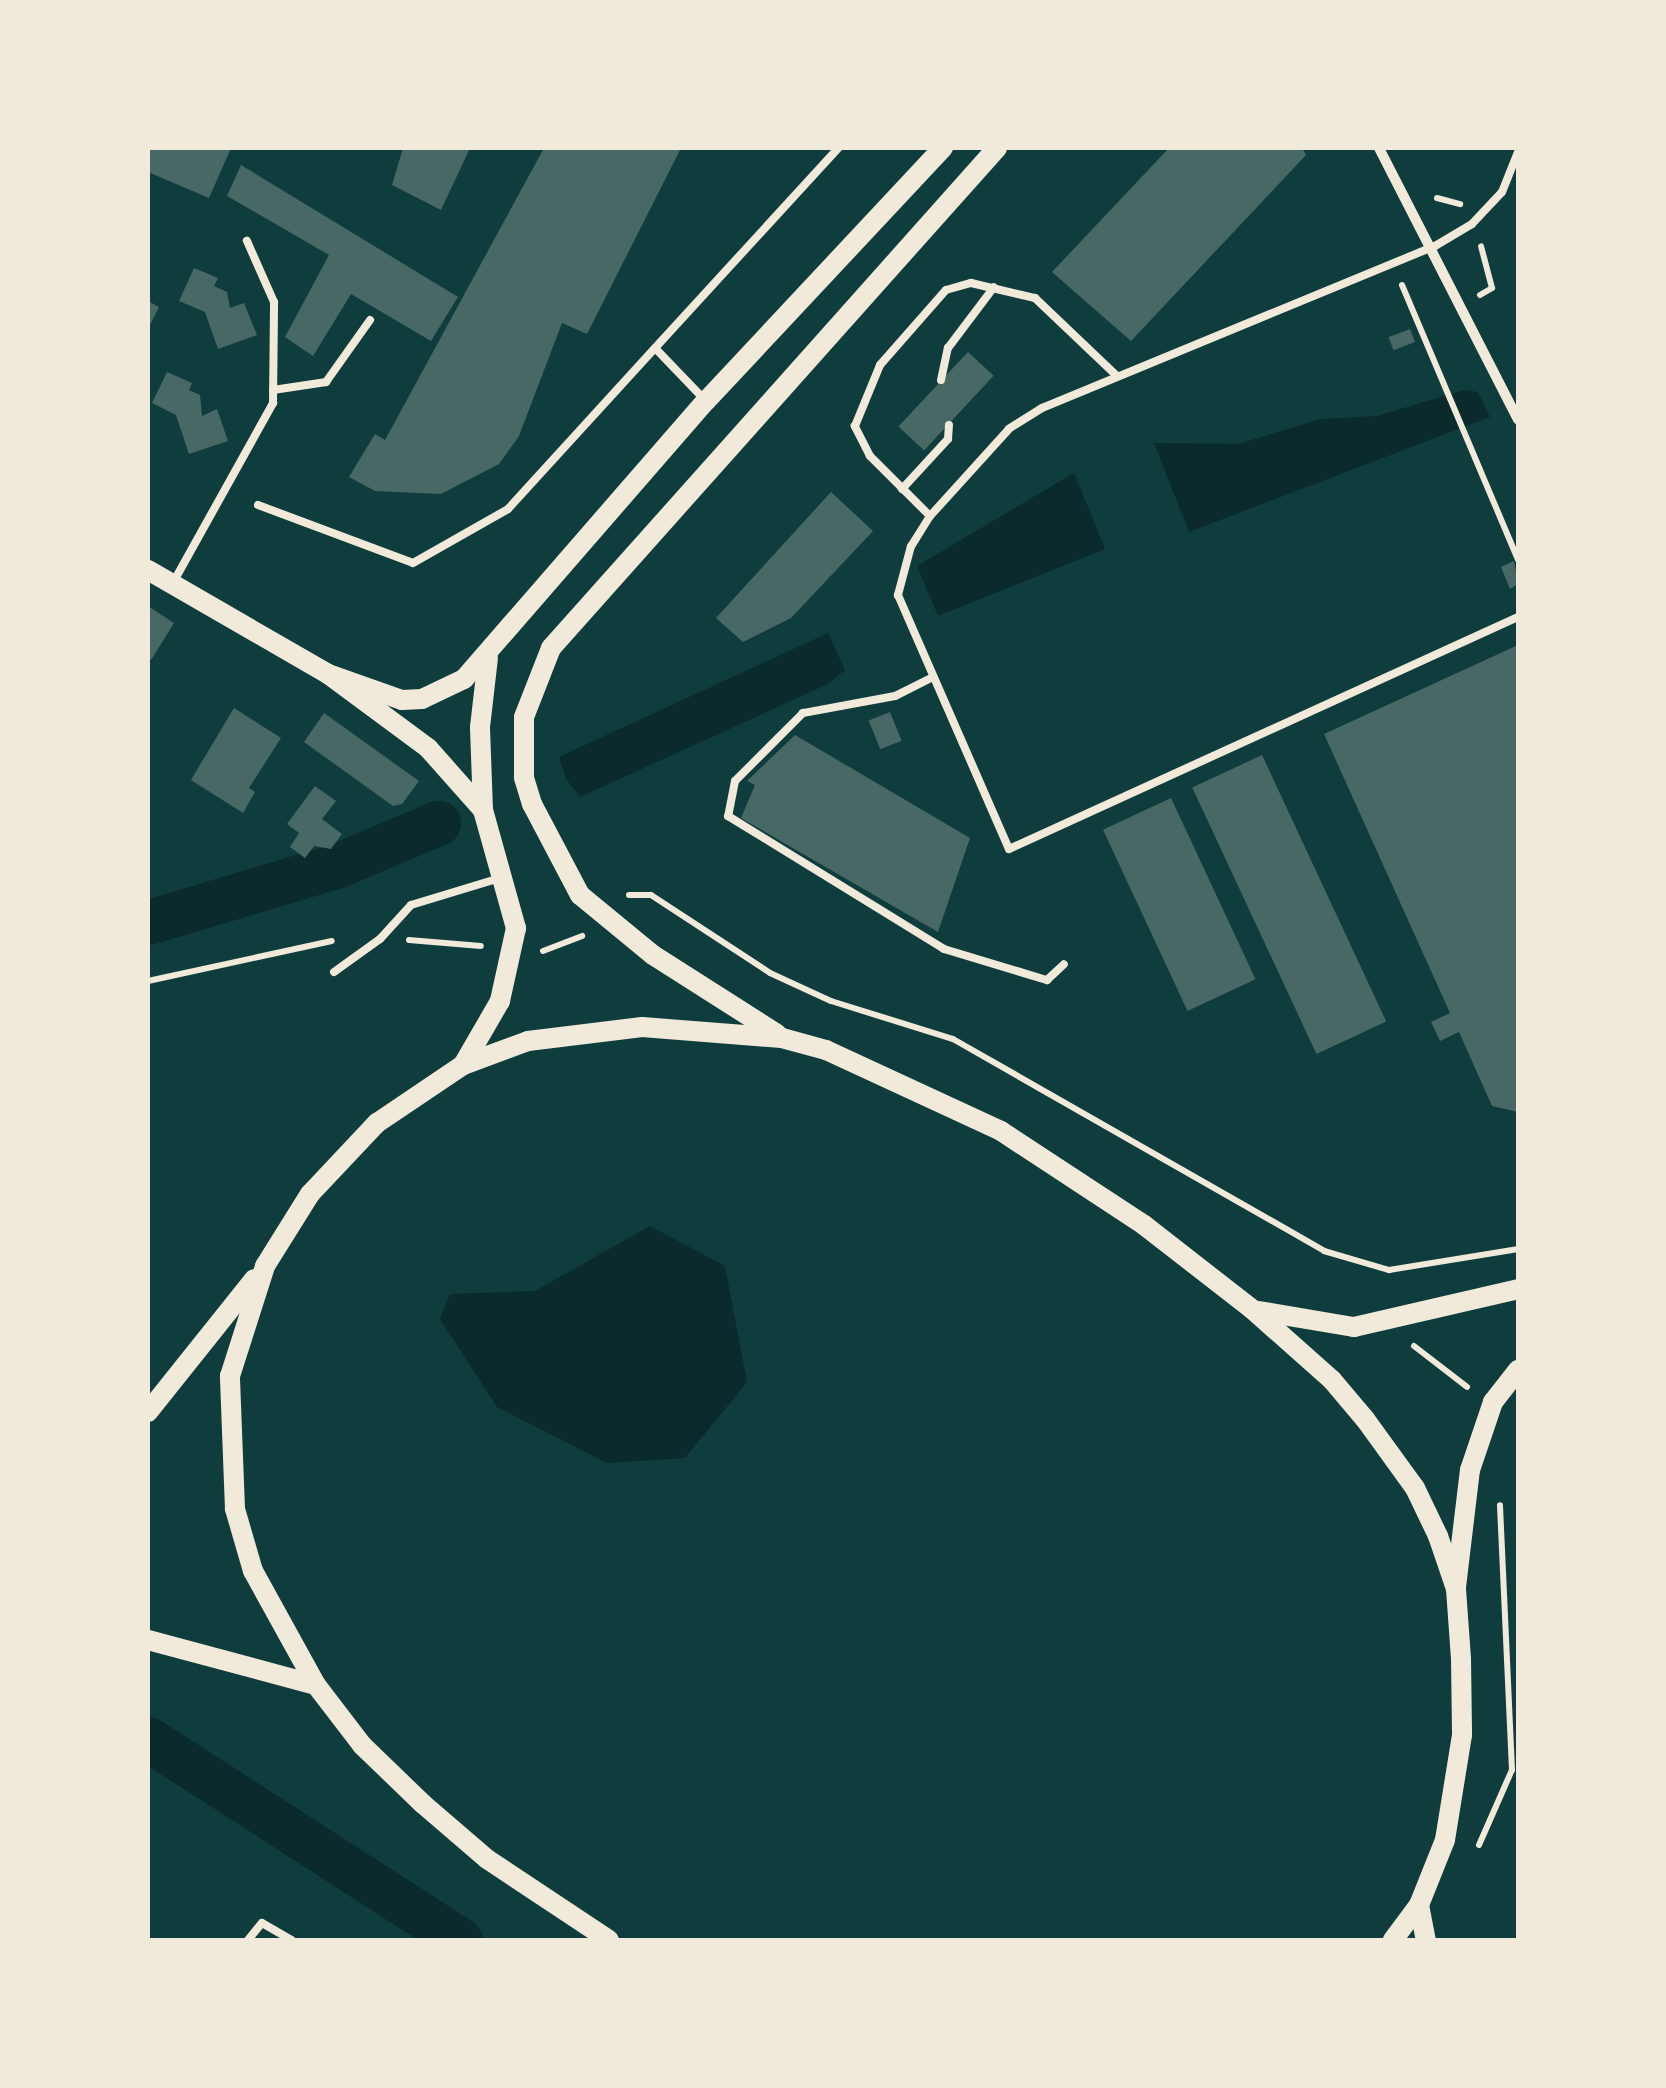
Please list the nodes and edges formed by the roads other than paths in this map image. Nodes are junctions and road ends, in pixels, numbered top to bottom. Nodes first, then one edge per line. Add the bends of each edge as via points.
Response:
1 (838, 148) edge
2 (943, 148) edge
3 (997, 148) edge
4 (1379, 148) edge
5 (1508, 148) edge
6 (1516, 155) edge
7 (248, 241) dead end
8 (1435, 246) junction
9 (994, 287) junction
10 (370, 320) dead end
11 (655, 348) junction
12 (1117, 376) junction
13 (942, 380) dead end
14 (273, 390) junction
15 (706, 401) junction
16 (1518, 420) edge
17 (949, 425) dead end
18 (902, 488) junction
19 (258, 505) dead end
20 (930, 516) junction
21 (148, 570) edge
22 (172, 585) junction
23 (1518, 617) edge
24 (488, 658) junction
25 (328, 674) junction
26 (933, 677) junction
27 (482, 810) junction
28 (504, 876) junction
29 (1064, 964) dead end
30 (334, 972) dead end
31 (782, 1038) junction
32 (463, 1065) junction
33 (265, 1266) junction
34 (1518, 1289) edge
35 (1252, 1309) junction
36 (1518, 1370) edge
37 (148, 1412) edge
38 (1456, 1590) junction
39 (148, 1640) edge
40 (316, 1685) junction
41 (1418, 1905) junction
42 (248, 1940) edge
43 (292, 1940) edge
44 (609, 1940) edge
45 (1393, 1940) edge
46 (1426, 1940) edge

1 - 11 lane
2 - 15 main road
3 - 31 main road via 551,648 524,718 528,790 546,840 580,895 653,955
4 - 8 street
5 - 6 lane
6 - 8 lane via 1502,192 1472,224
7 - 14 lane via 274,302
8 - 12 lane
8 - 16 street
9 - 12 lane via 1036,298
9 - 13 lane via 948,348
9 - 18 lane via 971,283 946,290 880,365 865,395 856,426 870,456
10 - 14 lane via 326,382
11 - 15 lane
11 - 19 lane via 508,509 413,563
12 - 20 lane via 1009,429
14 - 22 lane via 273,403
15 - 24 main road via 515,616
17 - 18 lane via 948,439
18 - 20 lane
20 - 26 lane via 911,546 898,595
21 - 22 main road
22 - 25 main road
23 - 26 lane via 1009,850
24 - 25 main road via 464,680 422,698 402,700
24 - 27 main road via 480,727
25 - 27 main road via 428,748
26 - 29 lane via 896,696 803,713 735,781 728,816 944,949 1047,980
27 - 28 main road
28 - 30 lane via 411,905 380,940
28 - 32 main road via 516,928 512,952 500,1000
31 - 32 main road via 694,1028 587,1029
31 - 35 main road via 1001,1130 1144,1225
32 - 33 main road via 411,1096 337,1161
33 - 37 main road
33 - 40 main road via 230,1376 235,1509 253,1572
34 - 35 main road via 1354,1328
35 - 38 main road via 1332,1380 1398,1463 1438,1536
36 - 38 main road via 1494,1402 1470,1470
38 - 41 main road via 1462,1735 1437,1862
39 - 40 main road
40 - 44 main road via 362,1745 423,1804 487,1859
41 - 45 main road
41 - 46 main road
42 - 43 lane via 262,1923

